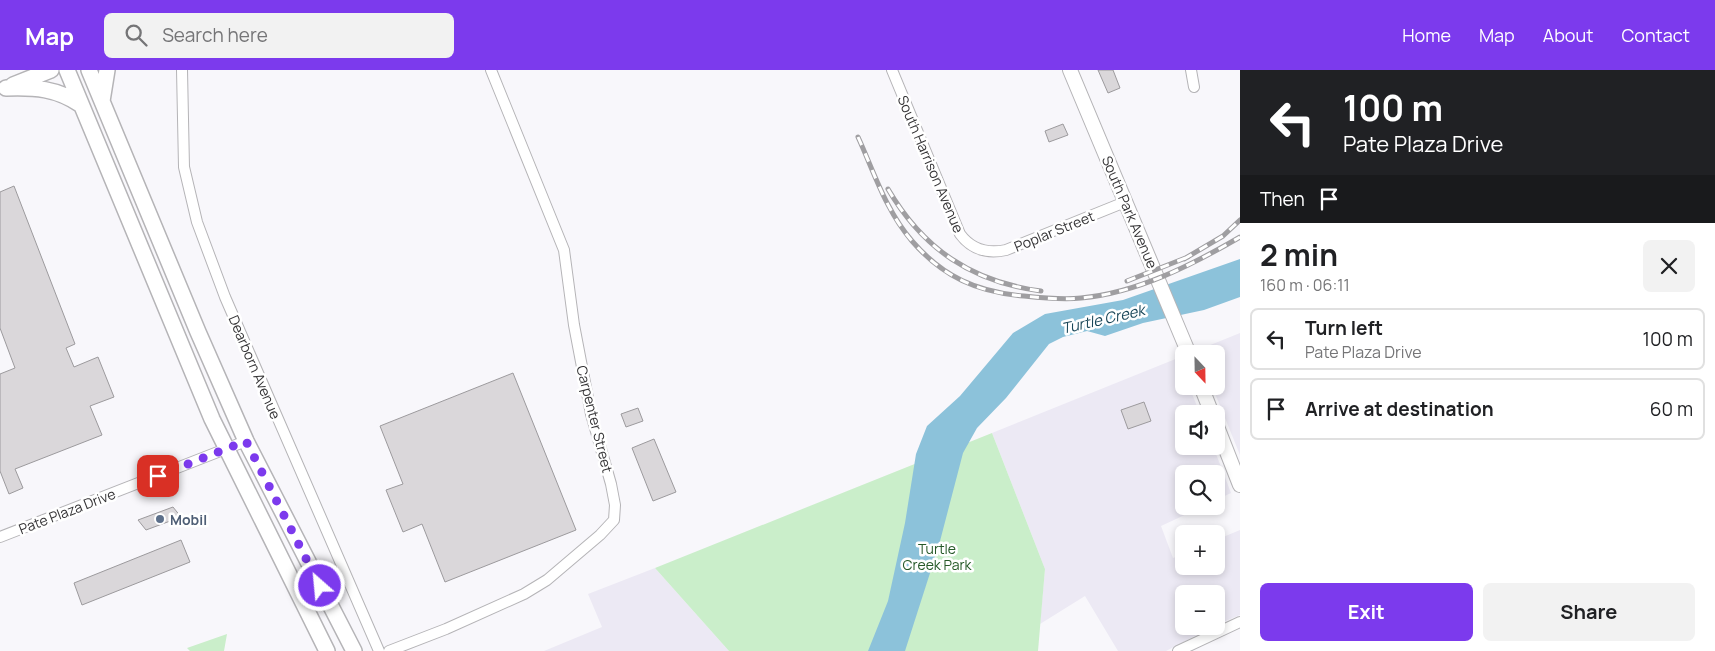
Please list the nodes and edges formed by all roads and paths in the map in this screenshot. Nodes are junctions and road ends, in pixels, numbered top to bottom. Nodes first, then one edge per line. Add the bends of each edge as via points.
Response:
1 (51, 70) edge
2 (67, 70) edge
3 (89, 70) edge
4 (108, 70) edge
5 (182, 70) edge
6 (491, 70) edge
7 (892, 70) edge
8 (1070, 70) edge
9 (1190, 70) edge
10 (1194, 87) dead end
11 (3, 89) edge
12 (102, 101) junction
13 (81, 105) junction
14 (1125, 202) junction
15 (980, 250) joint
16 (1185, 345) edge
17 (246, 441) junction
18 (1225, 447) edge
19 (226, 450) junction
20 (1240, 485) edge
21 (0, 538) edge
22 (1240, 622) edge
23 (327, 651) edge
24 (354, 651) edge
25 (379, 651) edge
26 (389, 651) edge
27 (1178, 651) edge

1 - 11 main road
2 - 13 main road
3 - 12 main road
4 - 12 main road
5 - 25 street, Dearborn Avenue via 184,167 197,222 237,324
6 - 26 street, Carpenter Street via 564,250 591,414 615,505 614,520 552,576 524,594
7 - 15 street, South Harrison Avenue via 960,234
8 - 14 street, South Park Avenue
9 - 10 street
11 - 13 main road via 51,90
12 - 17 main road
13 - 19 main road
14 - 15 street, Poplar Street via 1006,250
14 - 16 street, South Park Avenue
17 - 19 street, Pate Plaza Drive
17 - 24 main road
18 - 20 street
19 - 21 street, Pate Plaza Drive
19 - 23 main road
22 - 27 street

